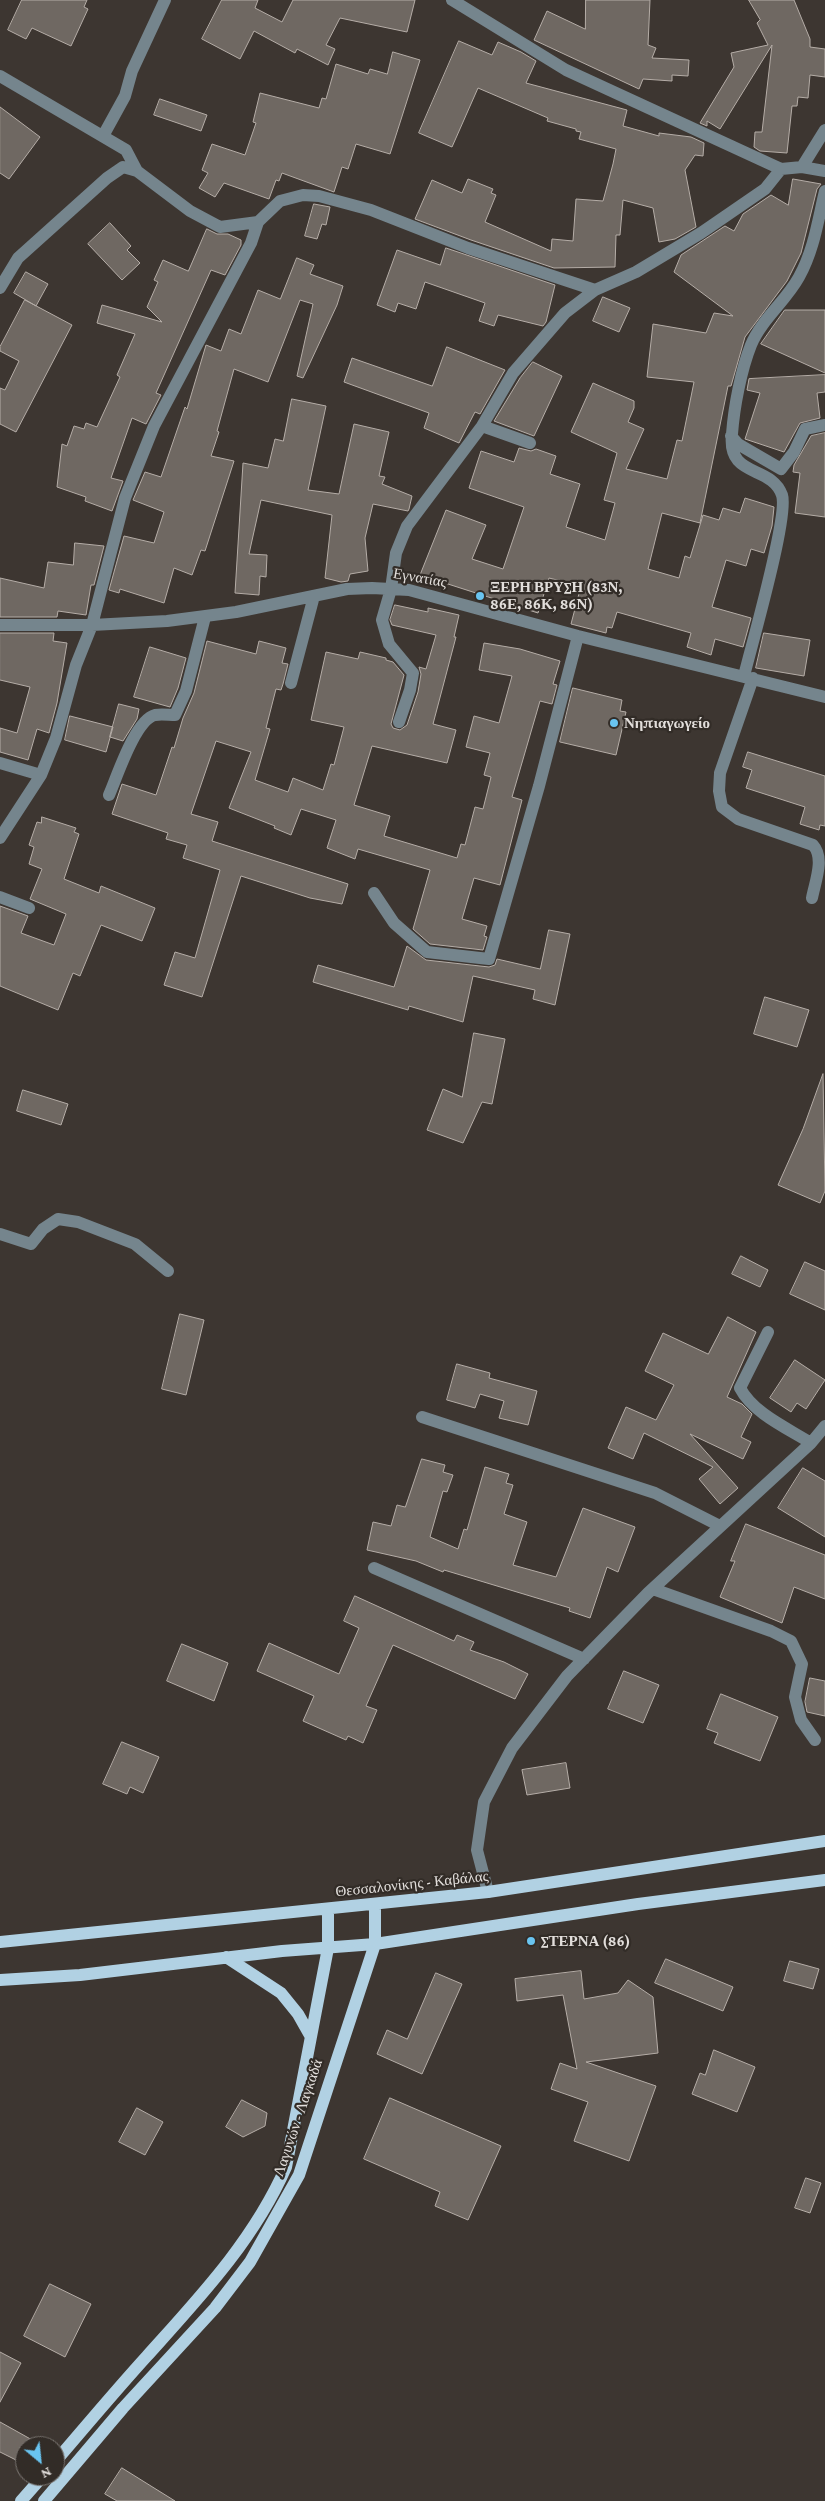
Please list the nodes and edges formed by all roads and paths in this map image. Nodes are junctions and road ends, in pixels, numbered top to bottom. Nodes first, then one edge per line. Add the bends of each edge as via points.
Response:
1 (165, 0) edge
2 (452, 0) edge
3 (0, 76) edge
4 (825, 130) edge
5 (103, 136) junction
6 (802, 167) junction
7 (781, 169) junction
8 (137, 171) junction
9 (825, 171) edge
10 (825, 191) edge
11 (258, 222) junction
12 (0, 288) edge
13 (595, 290) junction
14 (825, 425) edge
15 (482, 426) junction
16 (732, 436) junction
17 (530, 443) dead end
18 (781, 469) junction
19 (772, 480) junction
20 (391, 589) junction
21 (314, 596) junction
22 (206, 617) junction
23 (0, 625) edge
24 (92, 625) junction
25 (578, 636) junction
26 (749, 677) junction
27 (292, 683) dead end
28 (825, 697) edge
29 (399, 722) dead end
30 (0, 763) edge
31 (41, 775) junction
32 (109, 795) dead end
33 (0, 838) edge
34 (374, 893) dead end
35 (0, 897) edge
36 (812, 898) dead end
37 (29, 908) dead end
38 (0, 1234) edge
39 (168, 1271) dead end
40 (768, 1332) dead end
41 (422, 1417) dead end
42 (825, 1426) edge
43 (810, 1443) junction
44 (720, 1526) junction
45 (374, 1568) dead end
46 (653, 1589) junction
47 (584, 1659) junction
48 (815, 1740) dead end
49 (825, 1840) edge
50 (825, 1880) edge
51 (488, 1892) junction
52 (375, 1904) junction
53 (328, 1909) junction
54 (0, 1942) edge
55 (375, 1944) junction
56 (328, 1948) junction
57 (226, 1957) junction
58 (0, 1980) edge
59 (311, 2037) junction
60 (65, 2451) edge
61 (34, 2486) edge
62 (21, 2501) edge
63 (44, 2501) edge

1 - 5 street via 132,71 125,96
2 - 7 street via 566,70
3 - 5 street
4 - 6 street
5 - 8 street via 126,150
6 - 7 street
6 - 9 street
7 - 13 street via 765,189 709,227 636,272
8 - 11 street via 190,211 220,227
8 - 12 street via 123,167 100,184 18,258
10 - 16 street via 812,250 798,279 751,344
11 - 13 street via 280,201 303,195 319,196 371,210 468,248
11 - 24 street via 251,243 154,426 125,498
13 - 15 street via 565,313 530,350
14 - 18 street via 804,429 794,452
15 - 17 street
15 - 20 street via 407,526 396,553
16 - 18 street via 738,444
16 - 19 street via 731,447 737,461
18 - 19 street
19 - 26 street via 782,496 782,510
20 - 21 street, Εγνατίας via 347,589
20 - 25 street, Εγνατίας via 446,598
20 - 29 street via 382,620 388,644 413,674
21 - 22 street, Εγνατίας
21 - 27 street
22 - 24 street, Εγνατίας
22 - 32 street via 186,691 175,715 154,715 142,724
23 - 24 street, Εγνατίας
24 - 31 street via 76,664 56,738
25 - 26 street, Εγνατίας
25 - 34 street via 542,777 488,959 427,952 394,923
26 - 28 street, Εγνατίας
26 - 36 street via 720,773 722,807 738,820 813,845 818,850
30 - 31 street
31 - 33 street
35 - 37 street
38 - 39 street via 31,1244 43,1229 58,1219 78,1222 135,1244
40 - 43 street via 740,1388 746,1399
41 - 44 street via 655,1493
42 - 43 street
43 - 44 street
44 - 46 street
45 - 47 street
46 - 47 street
46 - 48 street via 791,1641 802,1664 795,1697 801,1720
47 - 51 street via 512,1748 484,1802 477,1850
49 - 51 main road, Θεσσαλονίκης - Καβάλας
50 - 55 main road via 638,1904
51 - 52 main road, Θεσσαλονίκης - Καβάλας
52 - 53 main road, Θεσσαλονίκης - Καβάλας
52 - 55 main road, Λαγυνών - Λαγκαδά
53 - 54 main road, Θεσσαλονίκης - Καβάλας
53 - 56 main road, Λαγυνών - Λαγκαδά
55 - 56 main road
55 - 63 main road, Λαγυνών - Λαγκαδά via 299,2175 250,2262 215,2308 123,2408
56 - 57 main road
56 - 59 main road, Λαγυνών - Λαγκαδά
57 - 58 main road via 80,1975
57 - 59 main road via 281,1993
59 - 60 main road, Λαγυνών - Λαγκαδά via 286,2167 272,2198 236,2254
61 - 62 main road

